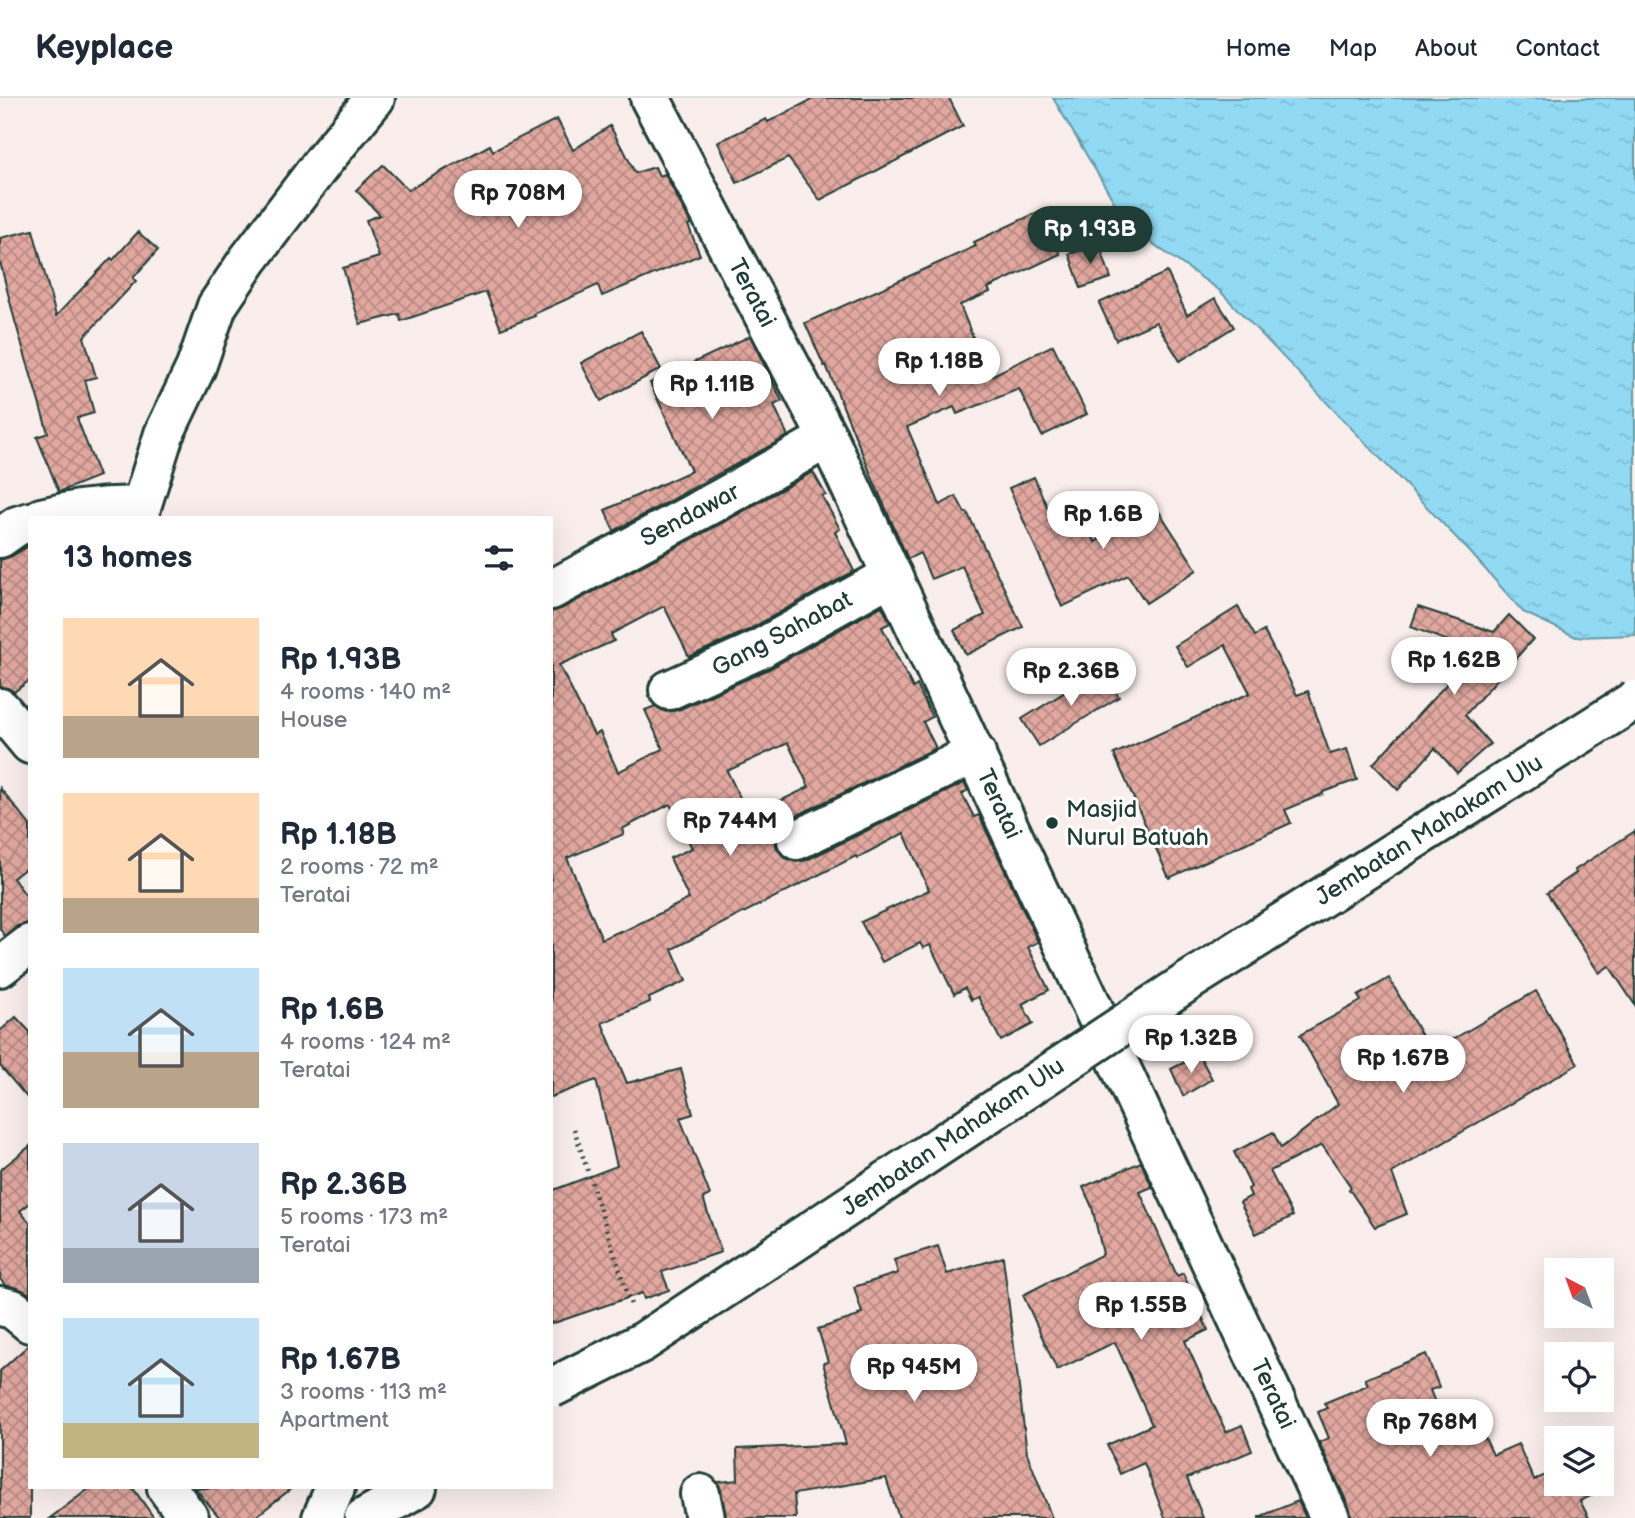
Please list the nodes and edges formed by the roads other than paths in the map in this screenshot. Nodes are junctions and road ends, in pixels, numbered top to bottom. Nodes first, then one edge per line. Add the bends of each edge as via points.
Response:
1 (375, 98) edge
2 (650, 98) edge
3 (828, 438) junction
4 (140, 512) edge
5 (48, 516) edge
6 (28, 523) edge
7 (0, 538) edge
8 (892, 575) junction
9 (553, 589) edge
10 (669, 690) dead end
11 (1635, 700) edge
12 (0, 708) edge
13 (28, 742) edge
14 (976, 753) junction
15 (797, 840) dead end
16 (28, 946) edge
17 (0, 967) edge
18 (0, 1306) edge
19 (28, 1321) edge
20 (553, 1387) edge
21 (168, 1489) edge
22 (335, 1489) edge
23 (414, 1489) edge
24 (189, 1518) edge
25 (322, 1518) edge
26 (364, 1518) edge
27 (1330, 1518) edge

1 - 4 main road via 217,306 196,367 164,433
2 - 3 main road, Teratai
3 - 8 main road, Teratai
3 - 9 main road, Sendawar
4 - 5 main road via 118,506
6 - 7 main road
8 - 10 main road, Gang Sahabat via 756,651
8 - 14 main road, Teratai
11 - 20 main road, Jembatan Mahakam Ulu, bridge via 1175,991 643,1342
12 - 13 main road
14 - 15 main road
14 - 27 main road, Teratai
16 - 17 main road
18 - 19 main road via 13,1309
21 - 24 main road
22 - 25 main road
23 - 26 main road

